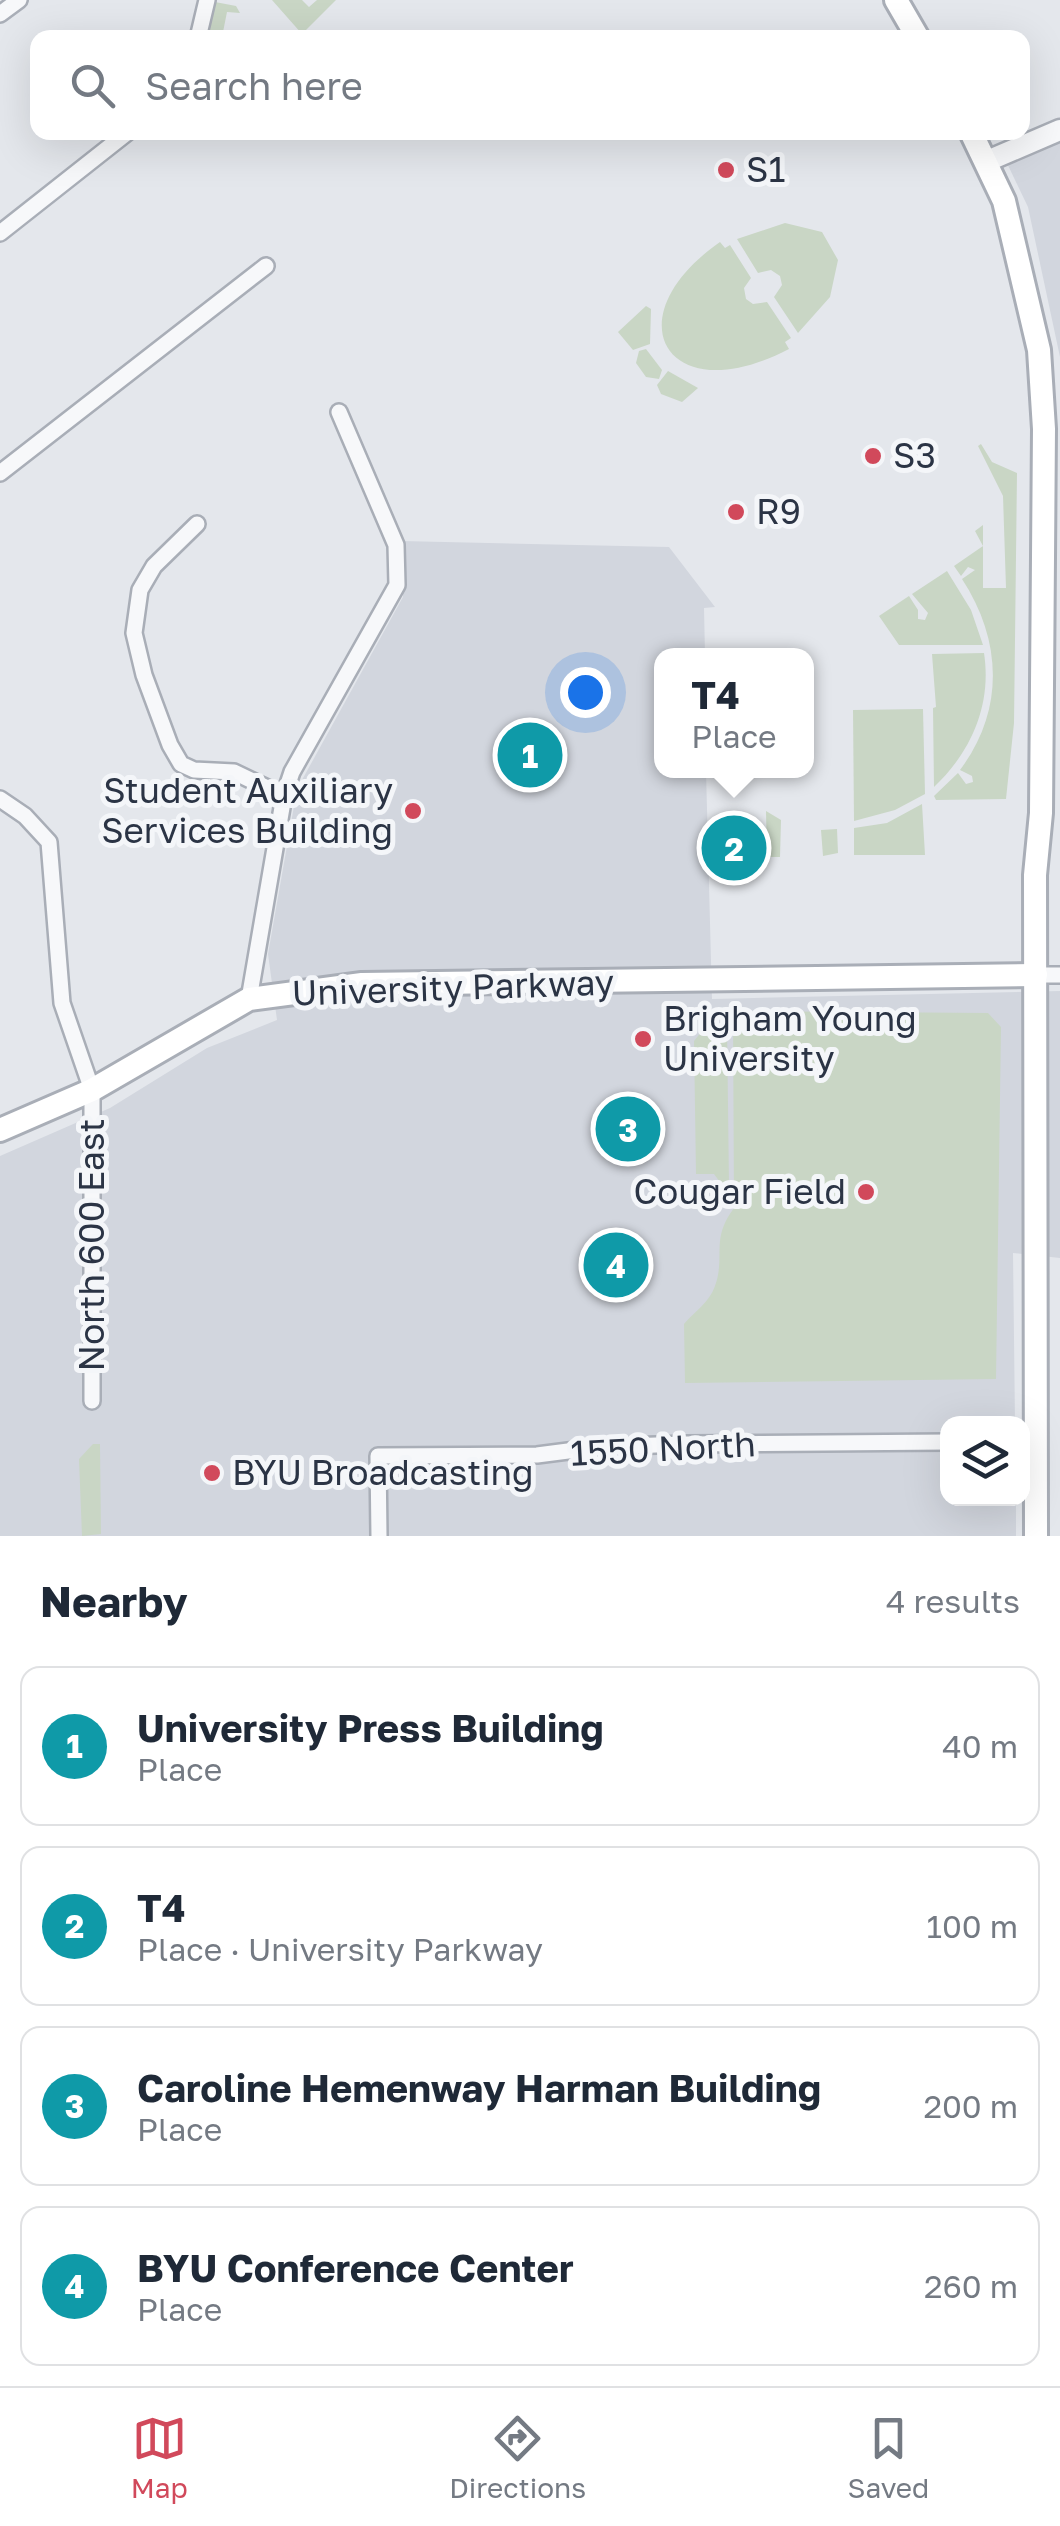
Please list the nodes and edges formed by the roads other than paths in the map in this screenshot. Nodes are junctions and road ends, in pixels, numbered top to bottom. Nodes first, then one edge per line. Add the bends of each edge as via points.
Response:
1 (18, 0) edge
2 (206, 0) edge
3 (896, 0) edge
4 (0, 14) edge
5 (200, 30) edge
6 (913, 30) edge
7 (1060, 130) edge
8 (118, 140) edge
9 (975, 140) edge
10 (985, 162) junction
11 (0, 233) edge
12 (266, 266) dead end
13 (338, 412) dead end
14 (0, 473) edge
15 (197, 524) dead end
16 (284, 796) junction
17 (0, 799) edge
18 (1060, 974) edge
19 (1036, 975) junction
20 (249, 999) junction
21 (92, 1090) junction
22 (0, 1130) edge
23 (92, 1401) dead end
24 (1029, 1416) edge
25 (940, 1442) edge
26 (1030, 1455) edge
27 (378, 1536) edge
28 (1036, 1536) edge

1 - 4 street
2 - 5 street
3 - 6 main road
7 - 10 street
8 - 11 street
9 - 10 main road
10 - 19 main road via 1018,251 1044,391
12 - 14 street
13 - 16 street via 396,544 396,586
15 - 16 street via 154,566 140,590 134,632 144,675 181,764 234,772
16 - 20 street
17 - 21 street, North 600 East via 49,842 62,1002
18 - 19 street, University Parkway
19 - 20 main road, University Parkway via 362,984
19 - 24 main road
20 - 21 main road, University Parkway
21 - 22 main road, University Parkway
21 - 23 street, North 600 East
25 - 27 street, 1550 North via 378,1456
26 - 28 main road

